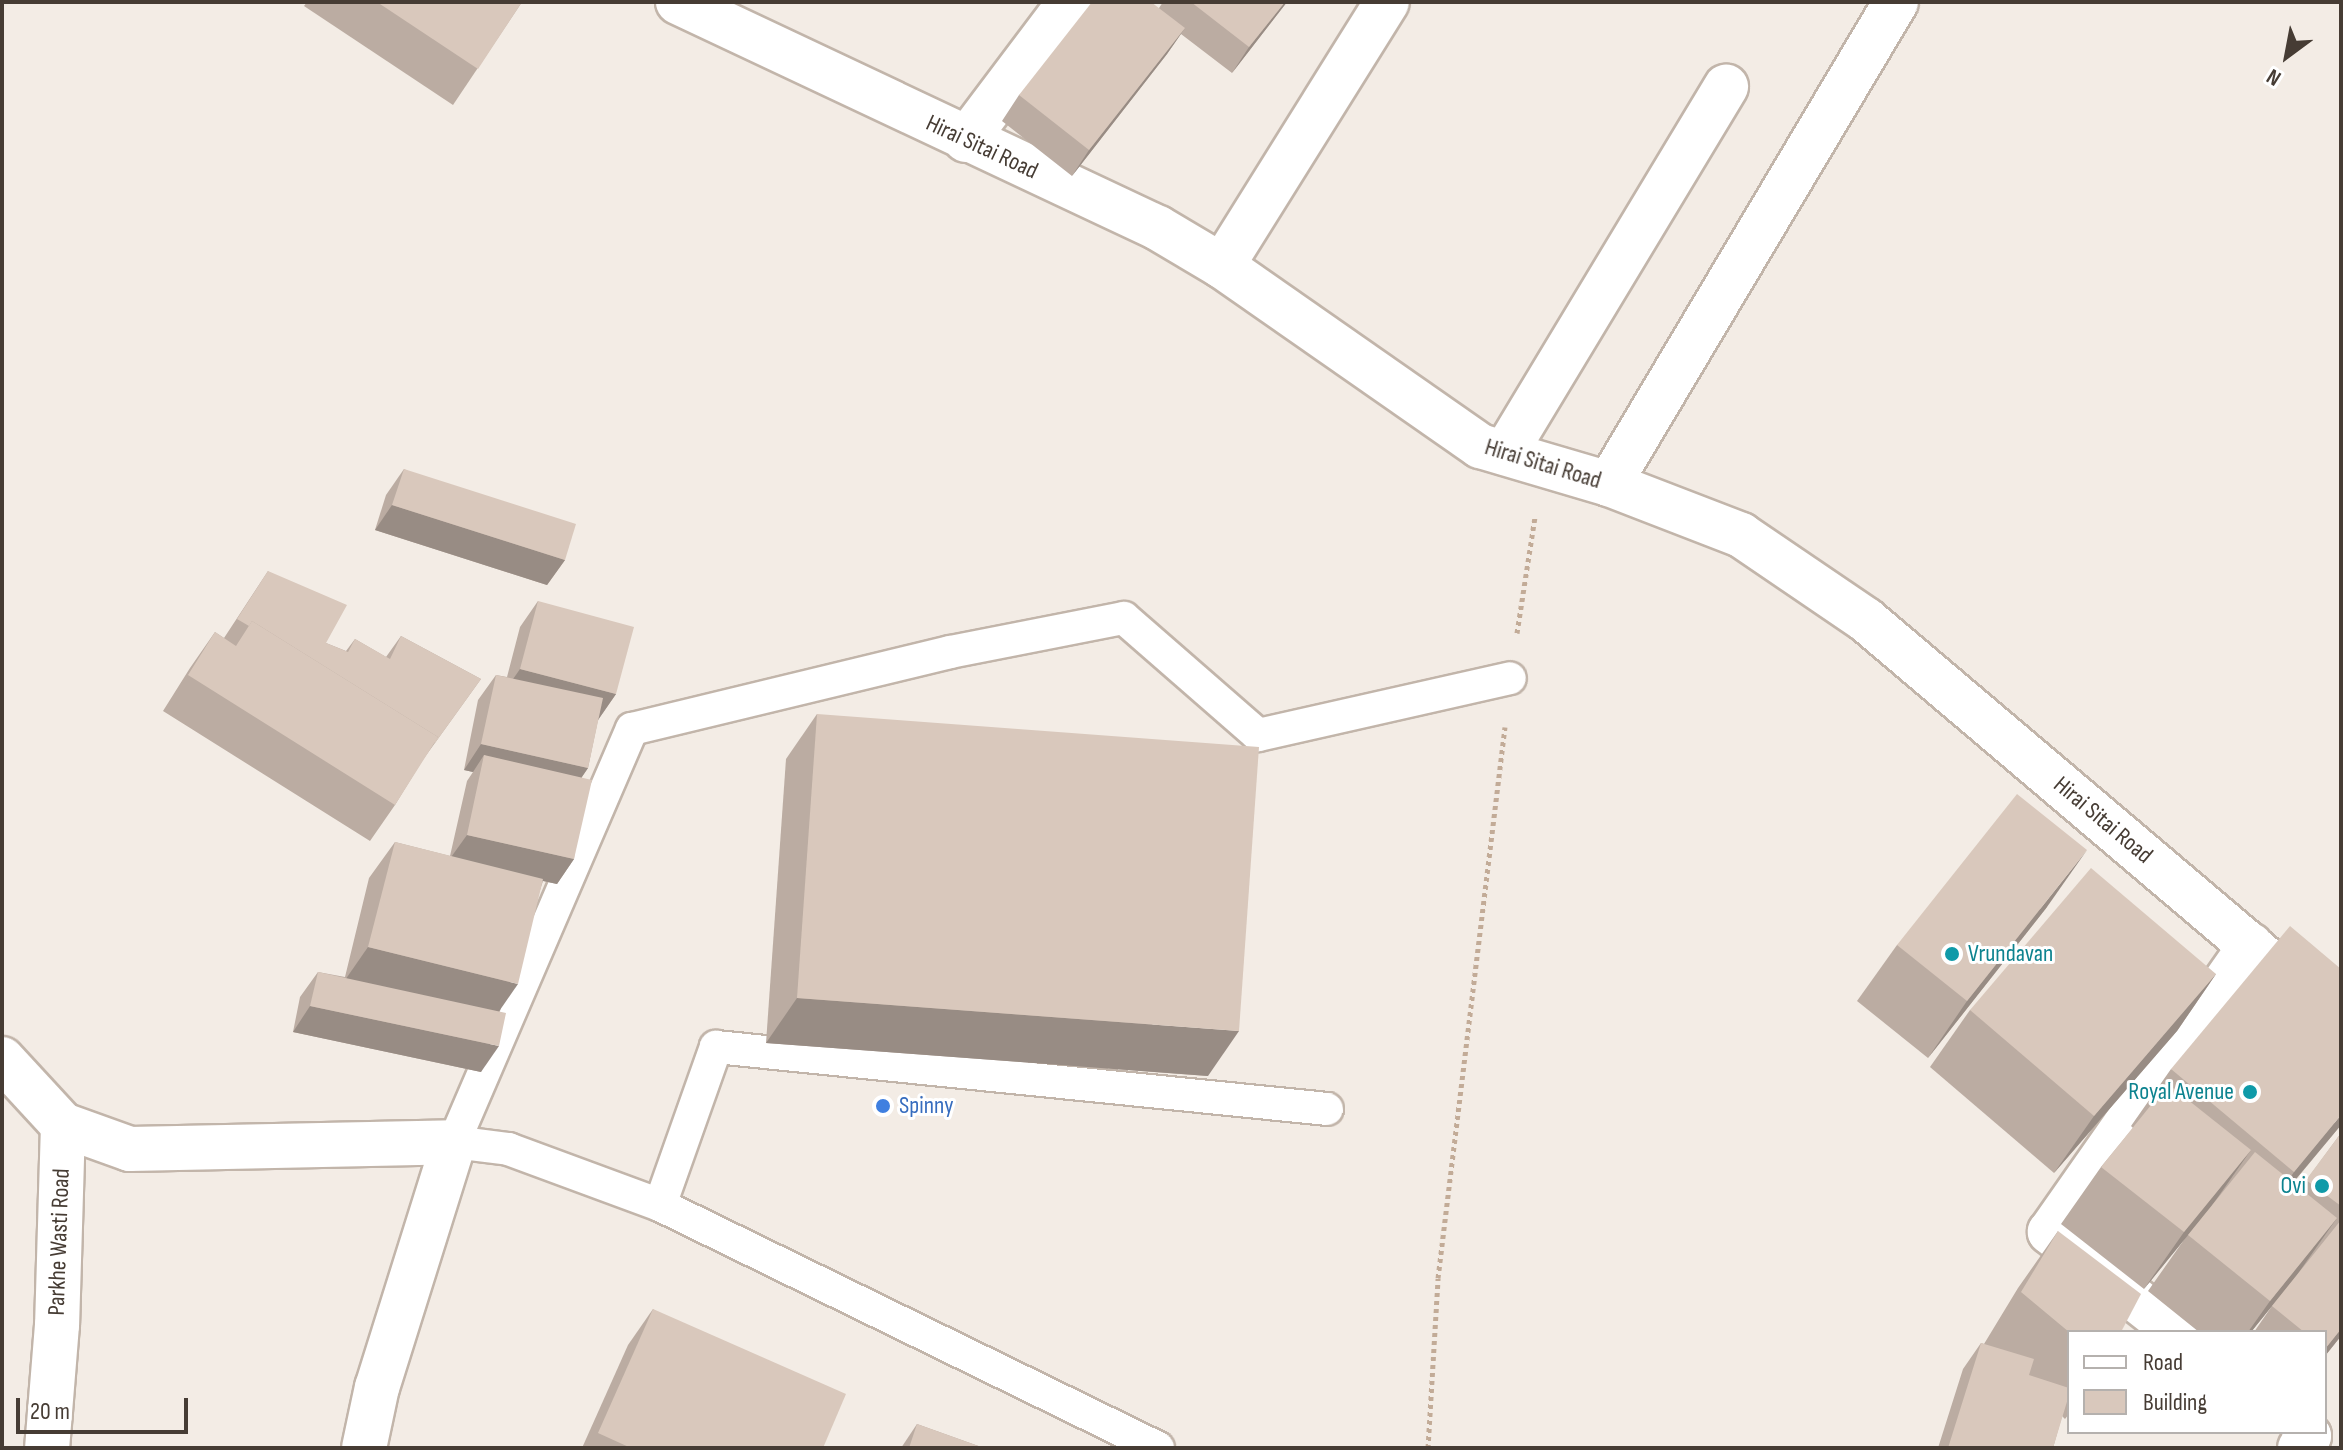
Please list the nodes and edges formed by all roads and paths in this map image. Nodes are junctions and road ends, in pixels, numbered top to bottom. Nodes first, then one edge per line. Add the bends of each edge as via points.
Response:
1 (678, 2) edge
2 (1070, 2) edge
3 (1387, 2) edge
4 (1896, 2) edge
5 (1726, 87) dead end
6 (966, 140) junction
7 (1222, 266) junction
8 (1524, 459) junction
9 (1609, 484) junction
10 (1510, 678) junction
11 (2251, 945) junction
12 (2341, 1023) edge
13 (2, 1059) edge
14 (1327, 1109) dead end
15 (63, 1125) junction
16 (454, 1142) junction
17 (660, 1205) junction
18 (2174, 1330) edge
19 (47, 1448) edge
20 (364, 1448) edge
21 (1158, 1448) edge
22 (1428, 1448) edge

1 - 6 street, Hirai Sitai Road
2 - 6 street
3 - 7 street
4 - 9 street
5 - 8 street
6 - 7 street, Hirai Sitai Road via 1158,228
7 - 8 street, Hirai Sitai Road via 1480,446
8 - 9 street, Hirai Sitai Road
8 - 10 path
9 - 11 street, Hirai Sitai Road via 1741,535 1866,620
10 - 16 lane via 1258,735 1124,618 950,652 632,729
10 - 22 path via 1438,1278
11 - 12 street, Hirai Sitai Road
11 - 18 street via 2050,1232
13 - 15 street
14 - 17 lane via 716,1047
15 - 16 street via 130,1149
15 - 19 street, Parkhe Wasti Road
16 - 17 lane via 509,1149
16 - 20 street via 377,1387
17 - 21 lane

